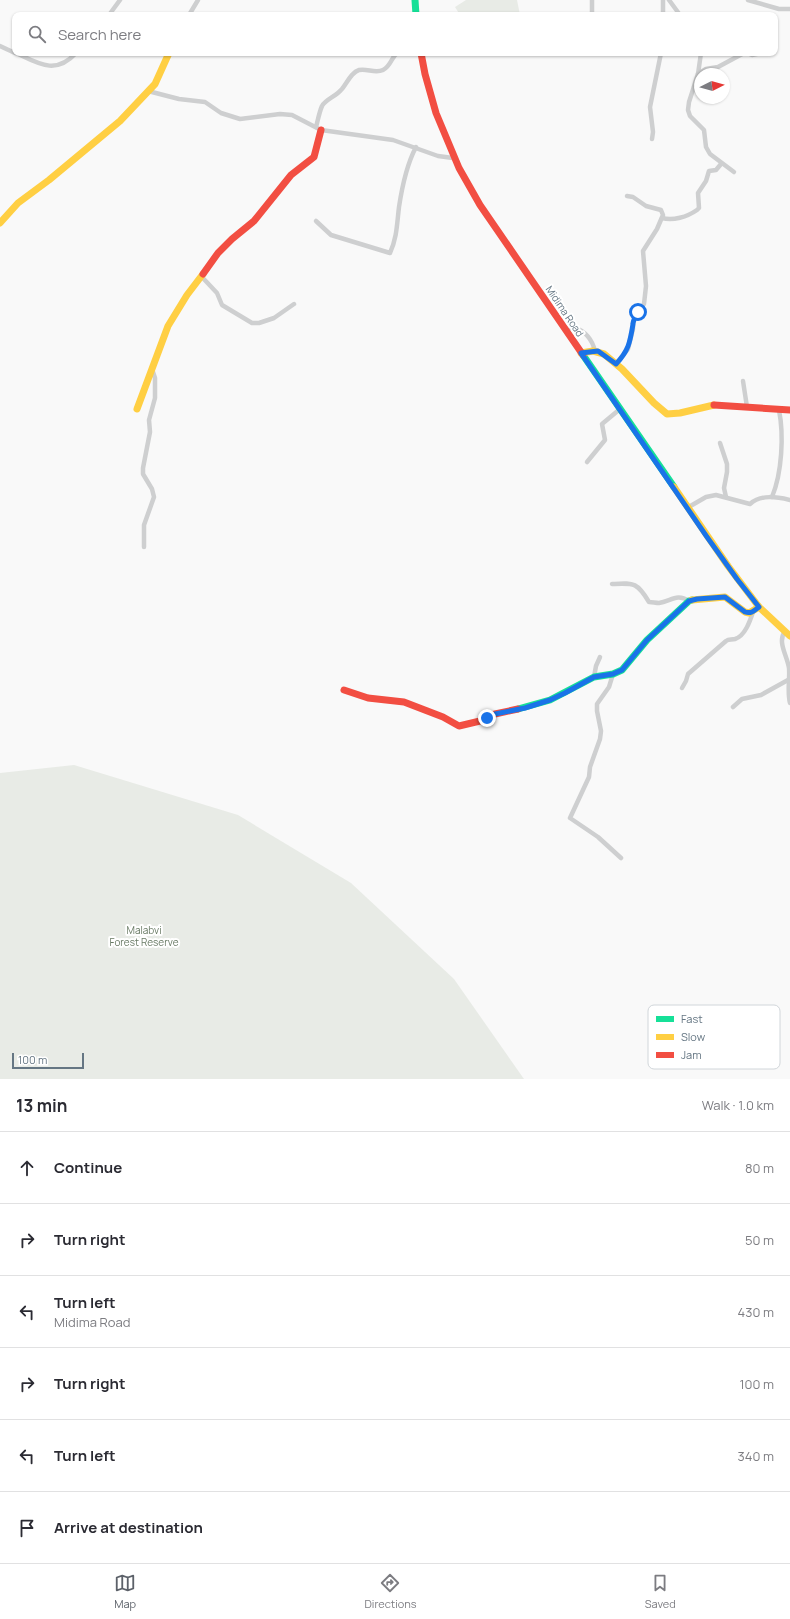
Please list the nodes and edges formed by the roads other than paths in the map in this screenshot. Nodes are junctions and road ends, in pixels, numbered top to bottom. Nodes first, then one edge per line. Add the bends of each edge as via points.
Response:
1 (120, 0) edge
2 (198, 0) edge
3 (415, 0) edge
4 (592, 0) edge
5 (663, 0) edge
6 (669, 0) edge
7 (748, 0) edge
8 (789, 10) edge
9 (111, 12) edge
10 (191, 12) edge
11 (416, 12) edge
12 (592, 12) edge
13 (663, 12) edge
14 (678, 12) edge
15 (0, 46) edge
16 (12, 52) edge
17 (22, 56) edge
18 (73, 56) edge
19 (168, 56) edge
20 (393, 56) edge
21 (422, 56) edge
22 (660, 56) edge
23 (701, 56) edge
24 (738, 56) edge
25 (699, 68) edge
26 (712, 68) edge
27 (694, 86) edge
28 (148, 91) junction
29 (319, 128) junction
30 (652, 139) dead end
31 (416, 147) junction
32 (453, 158) junction
33 (721, 164) junction
34 (734, 172) dead end
35 (627, 196) dead end
36 (662, 218) junction
37 (316, 221) dead end
38 (0, 223) edge
39 (200, 276) junction
40 (294, 304) dead end
41 (565, 330) junction
42 (595, 351) junction
43 (581, 353) junction
44 (616, 364) junction
45 (152, 369) junction
46 (743, 381) dead end
47 (747, 407) junction
48 (137, 409) dead end
49 (620, 409) junction
50 (779, 410) junction
51 (790, 410) edge
52 (720, 443) dead end
53 (587, 462) dead end
54 (726, 497) junction
55 (772, 497) junction
56 (790, 500) edge
57 (688, 508) junction
58 (144, 546) dead end
59 (612, 584) dead end
60 (689, 601) junction
61 (759, 607) junction
62 (753, 612) junction
63 (787, 634) edge
64 (600, 657) dead end
65 (789, 667) edge
66 (613, 674) junction
67 (594, 677) junction
68 (788, 680) junction
69 (682, 688) dead end
70 (344, 690) dead end
71 (790, 703) edge
72 (733, 707) dead end
73 (621, 858) dead end

1 - 9 street
2 - 10 street
3 - 11 street
4 - 12 street
5 - 13 street
6 - 14 street
7 - 8 street
15 - 16 street
17 - 18 street via 55,66 66,63
19 - 28 street via 159,78
20 - 29 street via 390,64 383,70 356,72 338,93 322,106
21 - 32 street, Midima Road via 433,108
22 - 30 street via 650,107
23 - 25 street
24 - 26 street
27 - 33 street via 689,102 690,116 704,130 708,151
28 - 29 street via 205,102 221,113 240,119 285,114 298,117
28 - 38 street via 112,128 18,202
29 - 31 street via 392,140
29 - 39 street via 314,157 286,180 254,221 218,253
31 - 32 street via 438,156
31 - 37 street via 405,177 397,231 390,253 331,235
32 - 41 street, Midima Road via 497,231
33 - 34 street
33 - 36 street via 716,170 709,171 698,193 697,210 678,218
35 - 36 street via 646,206 661,210
36 - 44 street via 643,251 646,286 644,304 633,323 628,349
39 - 40 street via 217,293 222,305 252,323 274,318
39 - 45 street via 172,318
41 - 42 street via 574,327 583,331
41 - 43 street, Midima Road
42 - 43 street
42 - 44 street via 604,354
43 - 49 street, Midima Road
44 - 47 street via 667,414 716,405
45 - 48 street
45 - 58 street via 155,378 155,398 149,420 150,432 143,474 154,497 144,525
46 - 47 street
47 - 50 street
49 - 53 street via 602,424 605,440
49 - 57 street, Midima Road
50 - 51 street
50 - 55 street via 782,426 778,480
52 - 54 street via 727,464 724,488
54 - 55 street via 750,504 756,499
54 - 57 street via 706,497
55 - 56 street
57 - 61 street, Midima Road via 732,573
59 - 60 street via 636,585 642,589 649,602 658,603 673,598
60 - 62 street via 725,597 745,612
60 - 66 street via 647,640 622,670
61 - 62 street
61 - 63 street, Midima Road
62 - 69 street via 747,628 736,639 728,639 688,674
63 - 65 street via 782,635 782,646
64 - 67 street
65 - 68 street
66 - 67 street
66 - 73 street via 609,687 597,704 600,739 589,777 570,818 598,837
67 - 70 street via 550,700 459,726 404,702 374,699
68 - 71 street
68 - 72 street via 761,695 742,699

